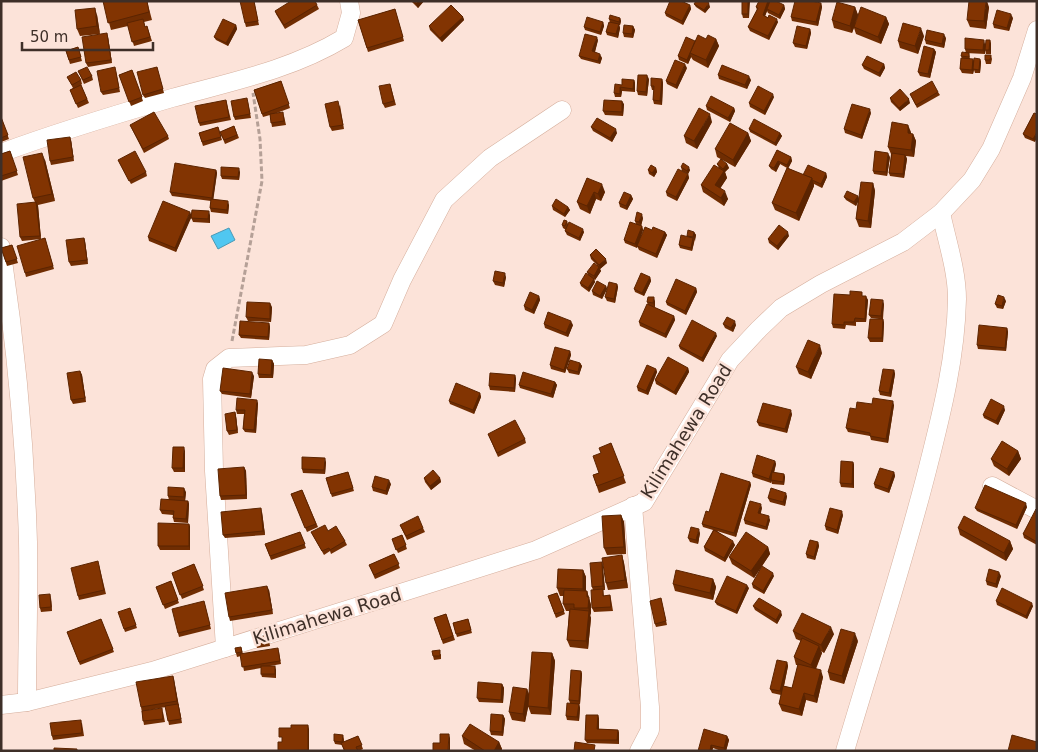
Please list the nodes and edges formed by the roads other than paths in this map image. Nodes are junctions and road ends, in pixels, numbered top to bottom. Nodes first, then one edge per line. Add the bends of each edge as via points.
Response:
1 (349, 1) edge
2 (1037, 30) edge
3 (562, 110) dead end
4 (1, 153) edge
5 (941, 214) junction
6 (1, 247) edge
7 (992, 486) edge
8 (633, 506) junction
9 (1037, 510) edge
10 (225, 648) junction
11 (27, 702) junction
12 (2, 708) edge
13 (639, 751) edge
14 (844, 751) edge

1 - 4 street via 351,13 344,38 320,52 251,77 58,132
2 - 5 street, Kilimahewa Road via 1022,78 991,149 972,180
3 - 10 street via 490,158 444,200 383,324 350,345 306,355 229,358 215,369 212,379 214,470
5 - 8 street, Kilimahewa Road via 903,242 781,308 730,360 644,502
5 - 14 street via 957,298 954,350 914,523
6 - 11 street via 18,372 24,462 28,544
7 - 9 street
8 - 10 street, Kilimahewa Road via 536,550
8 - 13 street via 650,707 650,730
10 - 11 street, Kilimahewa Road via 152,671
11 - 12 street, Kilimahewa Road

